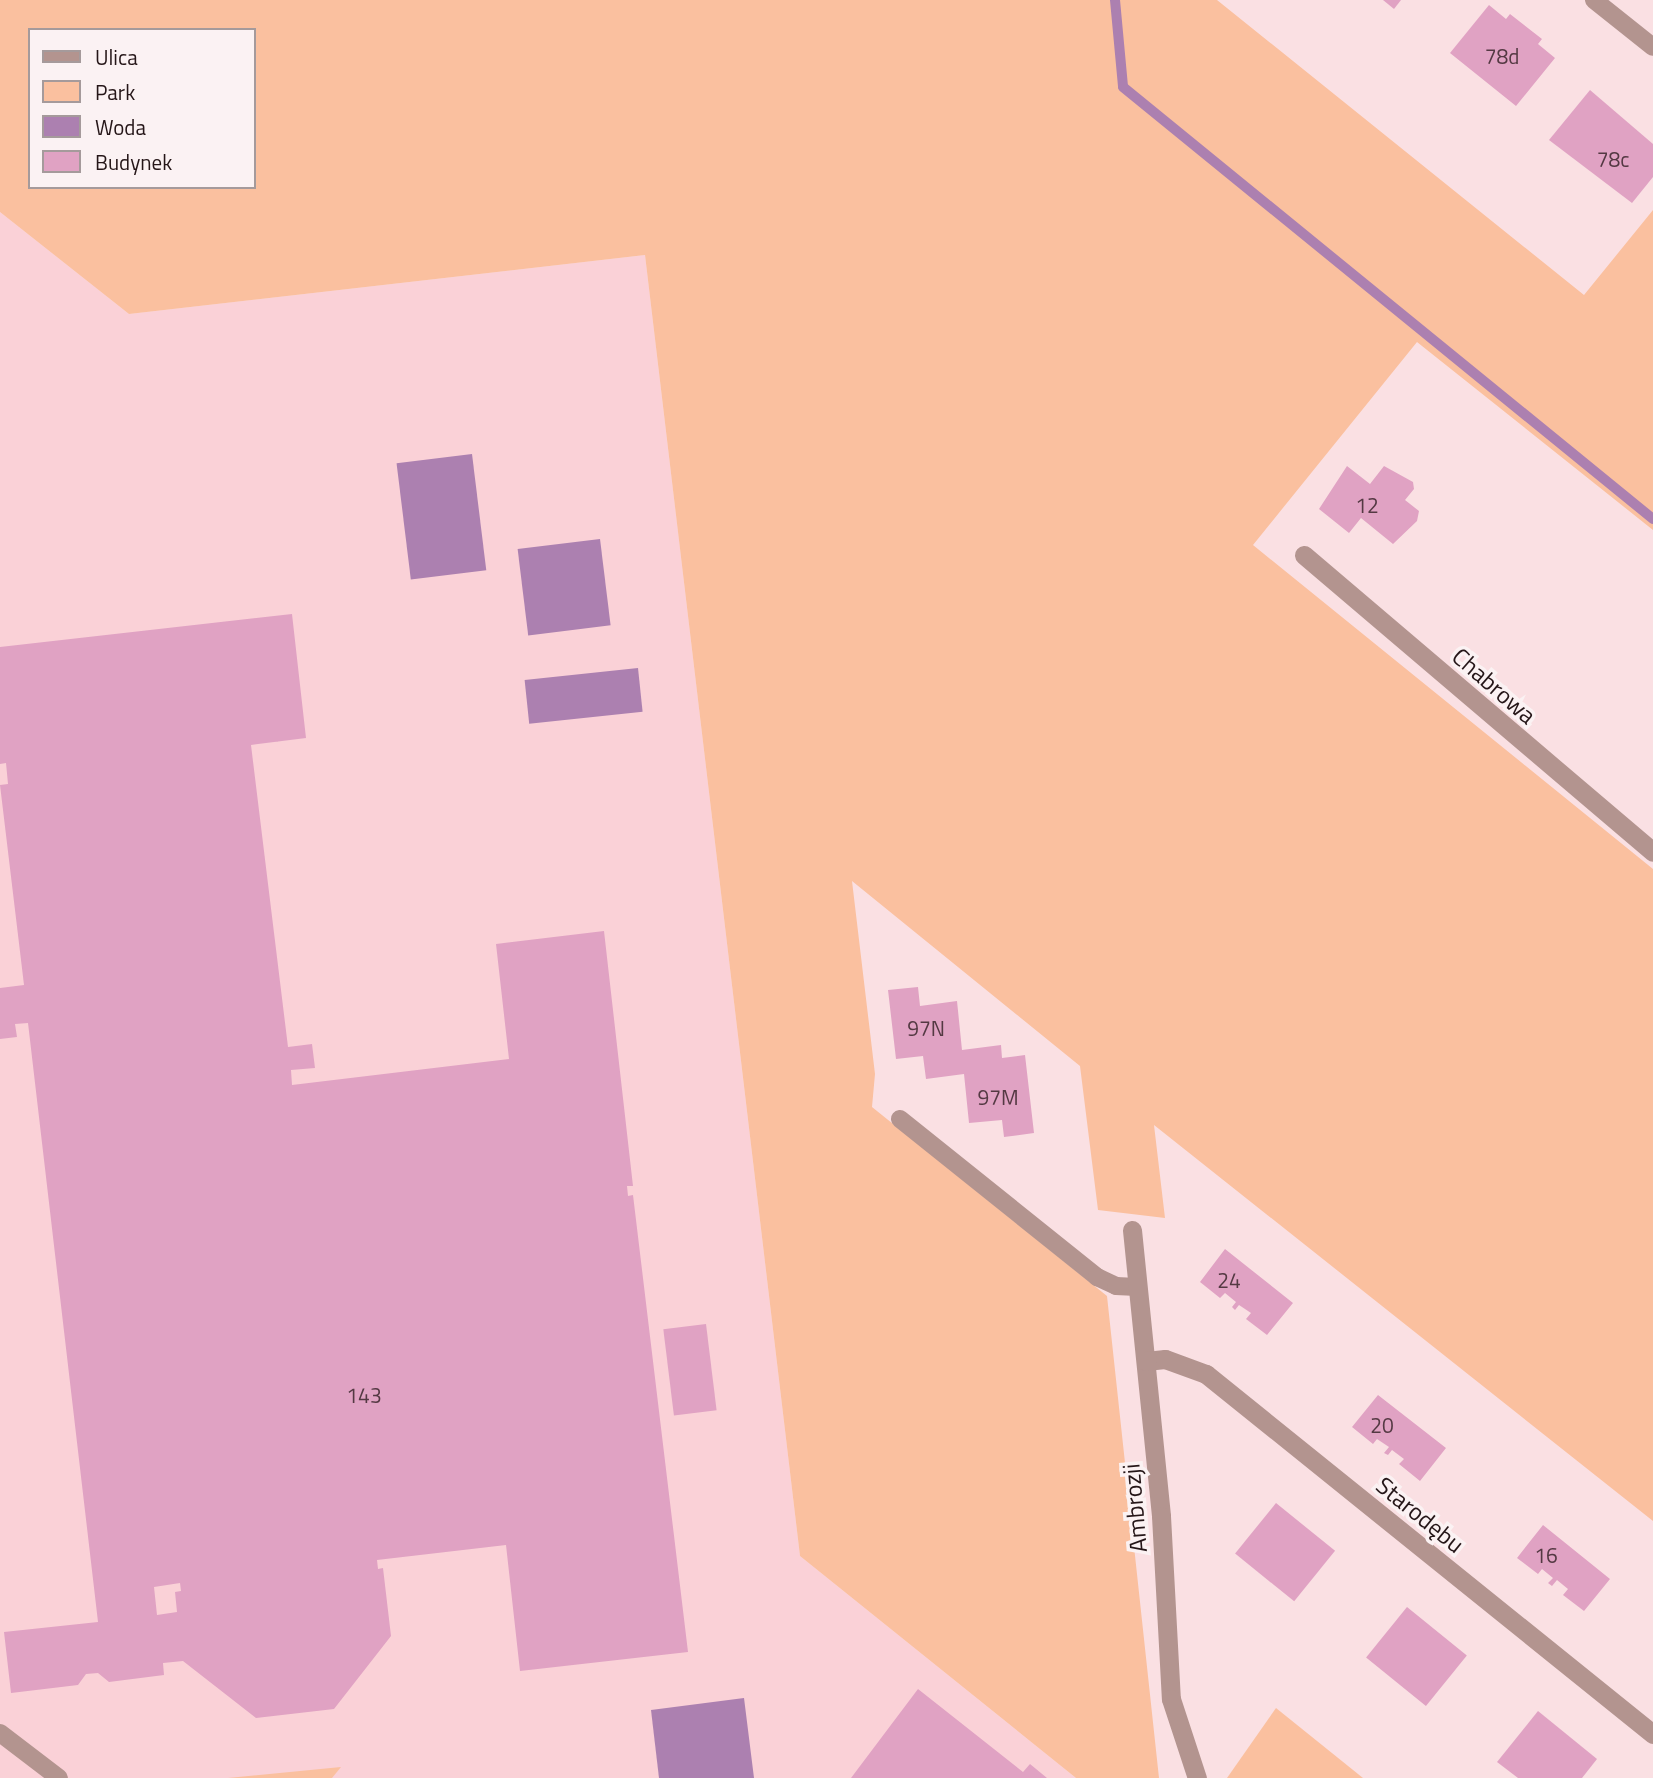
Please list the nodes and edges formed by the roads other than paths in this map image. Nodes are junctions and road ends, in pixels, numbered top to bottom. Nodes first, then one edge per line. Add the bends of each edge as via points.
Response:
1 (1594, 0) edge
2 (1653, 47) edge
3 (1304, 555) dead end
4 (1653, 852) edge
5 (900, 1119) dead end
6 (1132, 1230) dead end
7 (1137, 1287) junction
8 (1146, 1361) junction
9 (0, 1733) edge
10 (1653, 1734) edge
11 (59, 1778) edge
12 (1197, 1778) edge

1 - 2 lane
3 - 4 street, Chabrowa
5 - 7 lane via 1097,1277 1116,1286
6 - 7 street, Ambrozji
7 - 8 street, Ambrozji
8 - 10 street, Starodębu via 1165,1359 1206,1374
8 - 12 street, Ambrozji via 1171,1699
9 - 11 lane

